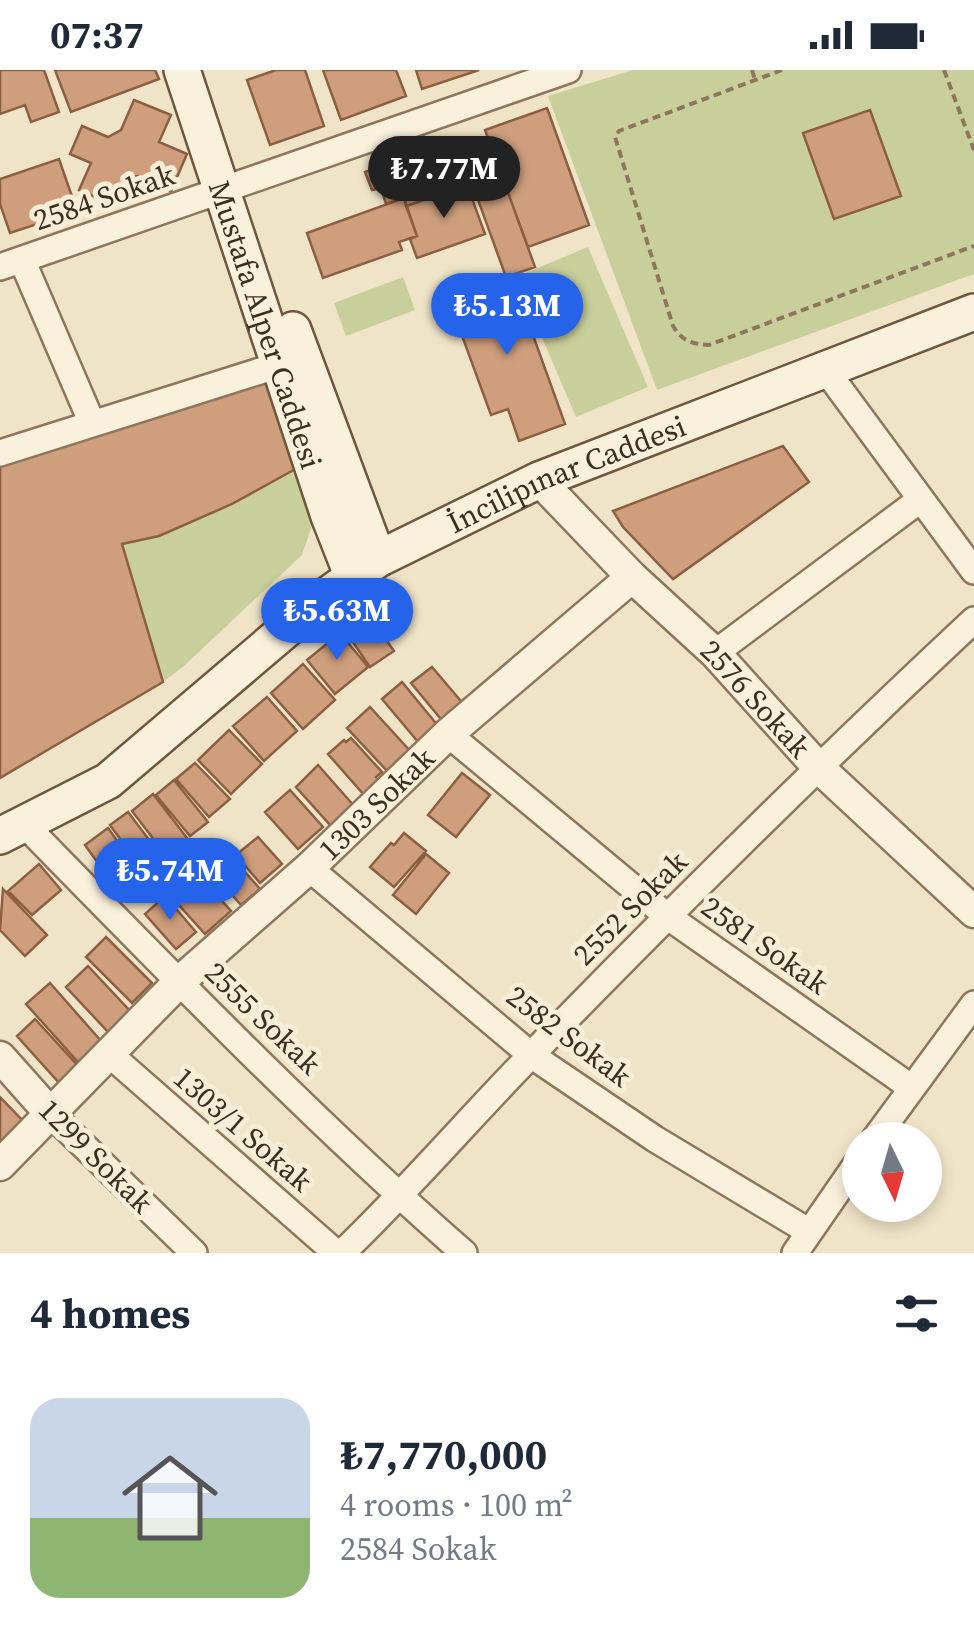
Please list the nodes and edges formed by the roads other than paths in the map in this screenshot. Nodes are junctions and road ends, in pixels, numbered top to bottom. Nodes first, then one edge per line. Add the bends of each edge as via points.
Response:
1 (182, 70) edge
2 (208, 70) edge
3 (568, 70) edge
4 (231, 187) junction
5 (11, 264) edge
6 (974, 312) edge
7 (279, 366) junction
8 (825, 368) junction
9 (92, 423) junction
10 (0, 453) edge
11 (539, 480) junction
12 (921, 499) junction
13 (365, 568) junction
14 (974, 571) edge
15 (632, 578) junction
16 (974, 620) edge
17 (715, 653) junction
18 (448, 734) junction
19 (817, 766) junction
20 (12, 830) edge
21 (309, 868) junction
22 (973, 910) edge
23 (667, 916) junction
24 (179, 982) junction
25 (974, 1004) edge
26 (108, 1053) junction
27 (531, 1054) junction
28 (0, 1057) edge
29 (912, 1088) junction
30 (50, 1112) junction
31 (887, 1122) edge
32 (0, 1165) edge
33 (842, 1185) edge
34 (400, 1197) junction
35 (802, 1242) edge
36 (194, 1253) edge
37 (339, 1253) edge
38 (464, 1253) edge

1 - 4 main road, Mustafa Alper Caddesi
2 - 4 main road, Mustafa Alper Caddesi
3 - 4 street, 2584 Sokak
4 - 5 street, 2584 Sokak
4 - 7 main road, Mustafa Alper Caddesi
4 - 13 main road, Mustafa Alper Caddesi via 310,380
5 - 9 street
6 - 8 main road, İncilipınar Caddesi
7 - 9 street
7 - 13 main road, Mustafa Alper Caddesi
8 - 11 main road, İncilipınar Caddesi
8 - 12 street
9 - 10 street
11 - 13 main road, İncilipınar Caddesi
11 - 15 street, 2576 Sokak
12 - 14 street
12 - 17 street
13 - 20 main road, İncilipınar Caddesi via 108,782
15 - 17 street, 2576 Sokak
15 - 18 street, 1303 Sokak
16 - 19 street, 2552 Sokak
17 - 19 street, 2576 Sokak
18 - 21 street, 1303 Sokak
18 - 23 street, 2581 Sokak
19 - 22 street, 2576 Sokak
19 - 23 street, 2552 Sokak
20 - 24 street, 2555 Sokak
21 - 24 street, 1303 Sokak
21 - 27 street, 2582 Sokak
23 - 27 street, 2552 Sokak
23 - 29 street, 2581 Sokak
24 - 26 street, 1303 Sokak
24 - 34 street, 2555 Sokak
25 - 29 street
26 - 30 street, 1303 Sokak
26 - 37 street, 1303/1 Sokak
27 - 34 street, 2552 Sokak
27 - 35 street, 2582 Sokak
28 - 30 street, 1299 Sokak
29 - 31 street
30 - 32 street, 1303 Sokak
30 - 36 street, 1299 Sokak
33 - 35 street
34 - 37 street, 2552 Sokak
34 - 38 street, 2555 Sokak

